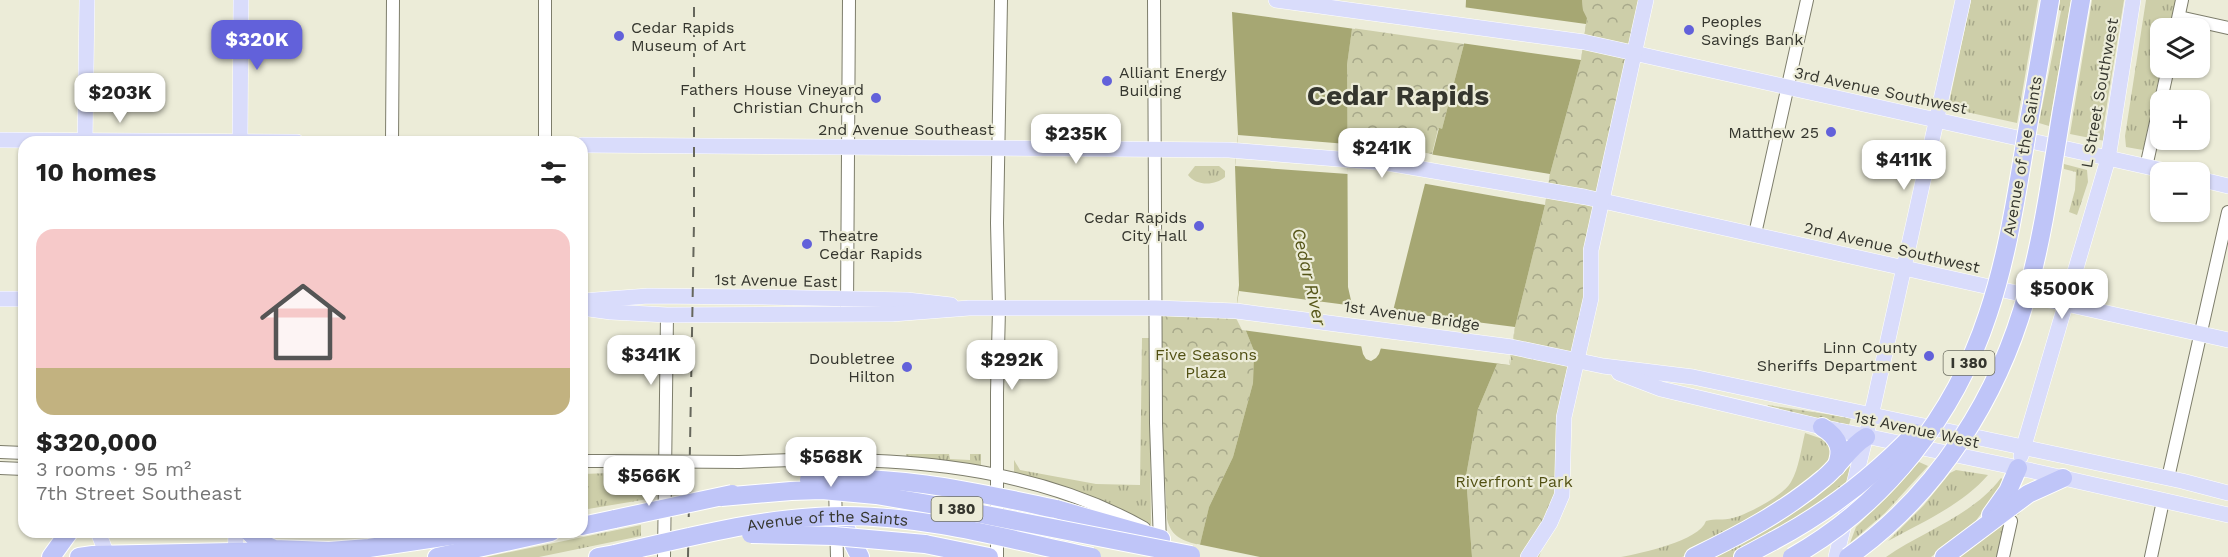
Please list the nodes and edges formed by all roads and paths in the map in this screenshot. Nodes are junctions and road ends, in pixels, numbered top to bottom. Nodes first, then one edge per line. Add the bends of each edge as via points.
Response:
1 (87, 0) edge
2 (241, 0) edge
3 (393, 0) edge
4 (545, 0) edge
5 (849, 0) edge
6 (1001, 0) edge
7 (1154, 0) edge
8 (1276, 0) edge
9 (1646, 0) edge
10 (1807, 0) edge
11 (1963, 0) edge
12 (2050, 0) edge
13 (2081, 0) edge
14 (2133, 0) edge
15 (2182, 0) edge
16 (2178, 18) edge
17 (2210, 26) edge
18 (2228, 28) edge
19 (1635, 54) junction
20 (1788, 88) junction
21 (1936, 120) junction
22 (85, 136) edge
23 (240, 136) edge
24 (392, 136) edge
25 (545, 136) edge
26 (0, 140) edge
27 (18, 140) edge
28 (588, 145) edge
29 (848, 147) junction
30 (998, 148) junction
31 (2150, 148) edge
32 (1155, 149) junction
33 (2108, 159) junction
34 (2146, 167) junction
35 (1420, 168) joint
36 (2150, 168) edge
37 (2210, 182) edge
38 (2228, 186) edge
39 (1602, 201) junction
40 (2228, 212) edge
41 (1755, 234) junction
42 (1904, 268) junction
43 (0, 299) edge
44 (18, 299) edge
45 (588, 301) edge
46 (2065, 304) junction
47 (847, 307) junction
48 (999, 308) junction
49 (1156, 308) junction
50 (588, 309) edge
51 (1236, 311) joint
52 (667, 315) junction
53 (2201, 334) junction
54 (2228, 340) edge
55 (1512, 347) joint
56 (1577, 361) junction
57 (1603, 366) junction
58 (1950, 398) junction
59 (1871, 416) junction
60 (1822, 427) junction
61 (1866, 437) junction
62 (2024, 448) junction
63 (0, 452) edge
64 (18, 453) edge
65 (588, 461) edge
66 (854, 461) junction
67 (739, 462) junction
68 (0, 468) edge
69 (1836, 468) junction
70 (2018, 468) junction
71 (18, 469) edge
72 (998, 475) junction
73 (2063, 478) junction
74 (2168, 478) junction
75 (2103, 487) junction
76 (2228, 493) edge
77 (721, 497) junction
78 (2163, 501) junction
79 (2228, 515) edge
80 (2011, 521) dead end
81 (595, 522) edge
82 (846, 529) junction
83 (710, 532) junction
84 (1978, 533) junction
85 (65, 538) edge
86 (100, 538) edge
87 (236, 538) edge
88 (256, 538) edge
89 (434, 538) edge
90 (524, 538) edge
91 (1160, 548) edge
92 (282, 550) junction
93 (235, 554) edge
94 (606, 555) edge
95 (107, 556) edge
96 (51, 557) edge
97 (79, 557) edge
98 (437, 557) edge
99 (664, 557) edge
100 (837, 557) edge
101 (843, 557) edge
102 (860, 557) edge
103 (989, 557) edge
104 (998, 557) edge
105 (1092, 557) edge
106 (1201, 557) edge
107 (1528, 557) edge
108 (1694, 557) edge
109 (1743, 557) edge
110 (1792, 557) edge
111 (1836, 557) edge
112 (1848, 557) edge
113 (1944, 557) edge
114 (2003, 557) edge
115 (2151, 557) edge

1 - 22 main road
2 - 23 main road
3 - 24 street
4 - 25 street
5 - 29 street
6 - 30 street
7 - 32 street
8 - 19 main road, 3rd Avenue Southwest via 1584,42
9 - 19 main road
10 - 20 street
11 - 21 main road
12 - 58 highway, Avenue of the Saints / I 380, bridge via 1998,282 1979,339
13 - 112 highway, Avenue of the Saints / I 380, bridge via 2032,274 1998,374 1975,417 1934,476 1889,524
14 - 33 main road, L Street Southwest
15 - 16 street
17 - 18 street
19 - 20 main road, 3rd Avenue Southwest
19 - 39 main road
20 - 21 main road, 3rd Avenue Southwest
20 - 41 street
21 - 33 main road, 3rd Avenue Southwest
21 - 42 main road
26 - 27 main road
28 - 29 main road, 2nd Avenue Southeast
29 - 30 main road, 2nd Avenue Southeast
29 - 47 street
30 - 32 main road, 2nd Avenue Southeast
30 - 48 street
31 - 34 street
32 - 35 main road, 2nd Avenue Southeast via 1232,150
32 - 49 street
33 - 34 main road, 3rd Avenue Southwest
33 - 46 main road, L Street Southwest
34 - 36 main road, 3rd Avenue Southwest
35 - 39 main road, 2nd Avenue Southwest
37 - 38 main road
39 - 41 main road, 2nd Avenue Southwest
39 - 56 main road via 1591,250 1591,298
40 - 53 street
41 - 42 main road, 2nd Avenue Southwest
42 - 46 main road, 2nd Avenue Southwest
42 - 59 main road
43 - 44 main road
45 - 47 main road, 1st Avenue East via 648,296
46 - 53 main road, 2nd Avenue Southwest
46 - 62 main road, L Street Southwest
47 - 48 main road, 1st Avenue East via 910,314
47 - 52 main road, 1st Avenue East
48 - 49 main road, 1st Avenue East
48 - 72 street
49 - 51 main road, 1st Avenue East
49 - 91 street
50 - 52 main road, 1st Avenue East
51 - 55 main road, 1st Avenue Bridge
52 - 99 street
53 - 54 main road, 2nd Avenue Southwest
53 - 74 street
55 - 56 main road, 1st Avenue West
56 - 57 main road, 1st Avenue West
56 - 107 main road via 1564,417 1562,495
57 - 59 main road, 1st Avenue West via 1693,377
57 - 60 main road, 1st Avenue West via 1661,389
58 - 109 highway, bridge via 1869,477 1810,520
58 - 110 highway, Avenue of the Saints / I 380, bridge via 1930,430 1882,488 1840,525
59 - 61 main road
59 - 62 main road, 1st Avenue West
60 - 61 main road, 1st Avenue West
60 - 69 highway via 1831,432 1840,447
61 - 69 highway via 1856,443
61 - 70 main road, 1st Avenue West
61 - 111 main road
62 - 70 main road, L Street Southwest
62 - 74 main road, 1st Avenue West
63 - 64 street
65 - 67 street, bridge
66 - 67 street
66 - 72 street
66 - 82 street via 846,476
67 - 100 street via 804,468 829,479 836,493
68 - 71 street
69 - 108 highway via 1779,511
70 - 73 main road, 1st Avenue West
70 - 84 highway via 2008,491
72 - 91 street via 1095,504 1131,521
72 - 104 street
73 - 75 main road, 1st Avenue West
73 - 84 highway via 2028,494
74 - 75 main road via 2161,489 2116,481
74 - 76 main road, 1st Avenue West
75 - 78 main road, 1st Avenue West
77 - 81 highway, I 380, bridge
77 - 91 highway, bridge via 778,482 862,478 933,484 1056,509
77 - 106 highway, Avenue of the Saints / I 380, bridge via 812,490 876,495
78 - 79 main road, 1st Avenue West
78 - 115 street
80 - 114 street
82 - 101 street
82 - 102 highway
83 - 94 highway, Avenue of the Saints / I 380, bridge
83 - 103 highway, bridge via 884,539
83 - 105 highway, Avenue of the Saints / I 380, bridge via 803,518 869,517 957,528
84 - 113 highway
85 - 96 highway
86 - 95 main road
87 - 93 main road
88 - 92 highway
89 - 92 highway via 349,550
90 - 98 highway
92 - 93 highway
93 - 95 highway
95 - 97 highway

